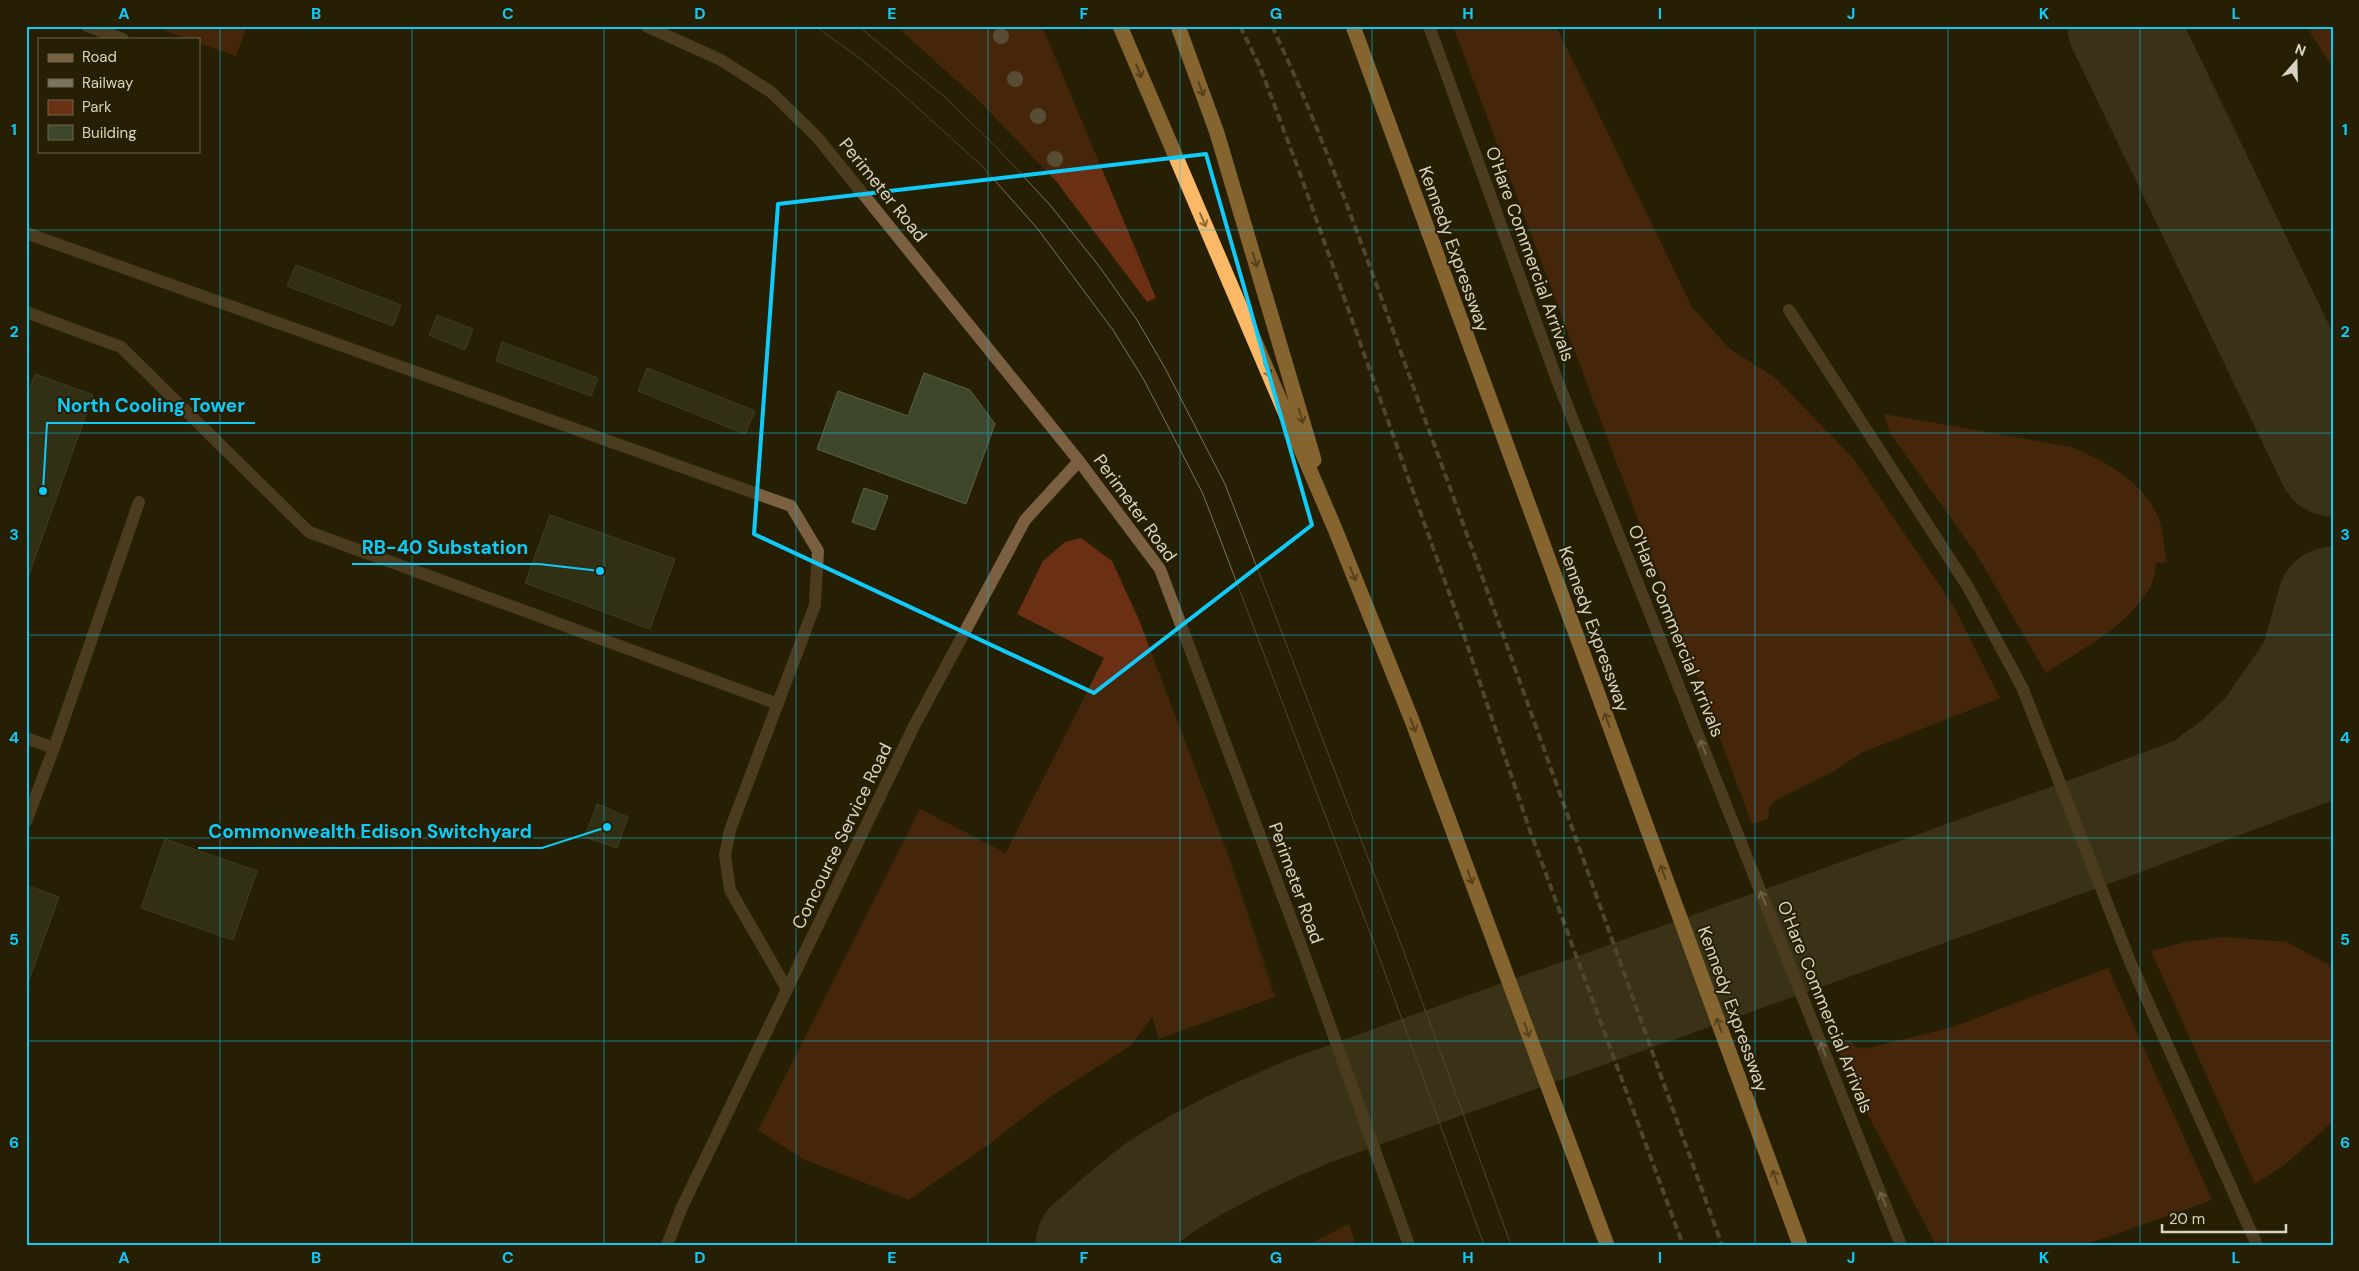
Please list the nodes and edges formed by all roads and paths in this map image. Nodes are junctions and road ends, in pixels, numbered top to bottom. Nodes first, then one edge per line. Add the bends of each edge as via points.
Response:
1 (87, 26) edge
2 (646, 26) edge
3 (1120, 26) edge
4 (1178, 26) edge
5 (1353, 26) edge
6 (1428, 26) edge
7 (120, 38) edge
8 (26, 233) edge
9 (1789, 310) dead end
10 (26, 312) edge
11 (1079, 461) junction
12 (139, 502) dead end
13 (1335, 529) junction
14 (778, 704) junction
15 (26, 738) edge
16 (54, 748) junction
17 (26, 822) edge
18 (787, 989) junction
19 (667, 1245) edge
20 (1409, 1245) edge
21 (1607, 1245) edge
22 (1800, 1245) edge
23 (1901, 1245) edge
24 (2257, 1245) edge

1 - 7 lane
2 - 11 lane, Perimeter Road via 721,60 771,92 817,137
3 -> 13 highway
4 -> 13 highway via 1217,133
22 -> 5 highway, Kennedy Expressway
23 -> 6 lane, O'Hare Commercial Arrivals via 1557,380
8 - 14 lane via 792,506 818,551 815,605
9 - 24 lane via 1968,587 2022,687 2131,964
10 - 14 lane via 121,347 309,532
11 - 18 lane, Concourse Service Road via 1025,520 914,726
11 - 20 lane, Perimeter Road via 1160,569
12 - 16 lane
13 -> 21 highway via 1411,718
14 - 18 lane via 730,830 725,855 730,890
15 - 16 lane
16 - 17 lane
18 - 19 lane, Concourse Service Road via 682,1207

